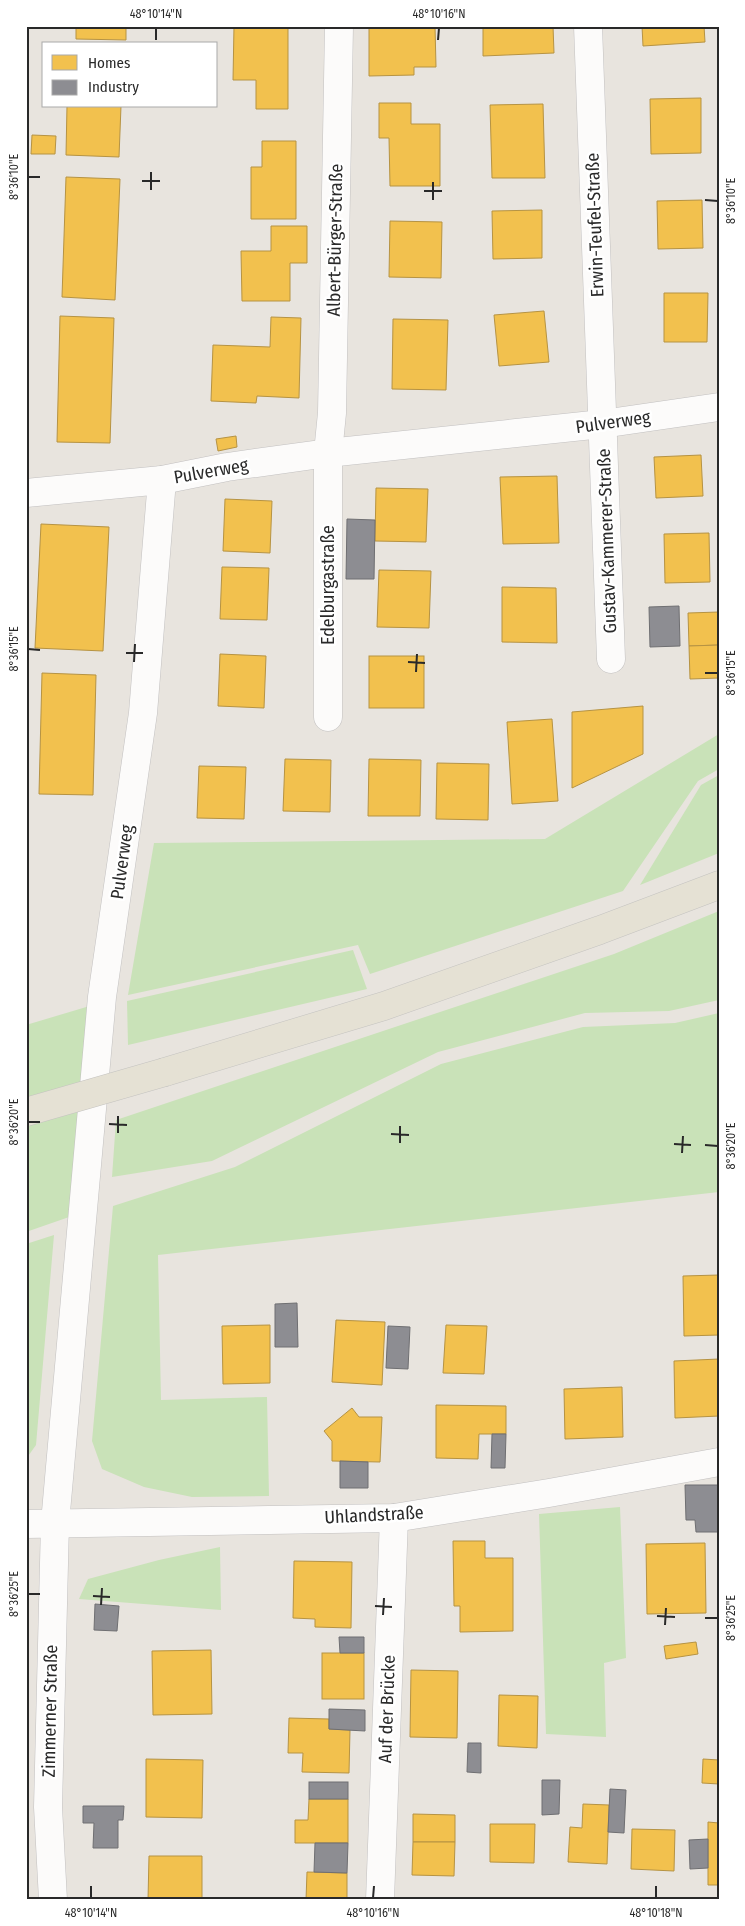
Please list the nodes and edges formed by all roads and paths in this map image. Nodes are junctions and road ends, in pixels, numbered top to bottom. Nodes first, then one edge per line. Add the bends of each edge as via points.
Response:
1 (339, 26) edge
2 (588, 26) edge
3 (719, 407) edge
4 (602, 424) junction
5 (328, 453) junction
6 (162, 480) junction
7 (26, 493) edge
8 (611, 659) dead end
9 (328, 717) dead end
10 (719, 885) edge
11 (26, 1112) edge
12 (719, 1462) edge
13 (394, 1518) junction
14 (56, 1523) junction
15 (26, 1524) edge
16 (53, 1900) edge
17 (380, 1900) edge

1 - 5 street, Albert-Bürger-Straße via 332,413
2 - 4 street, Erwin-Teufel-Straße
3 - 4 street, Pulverweg
4 - 5 street, Pulverweg
4 - 8 street, Gustav-Kammerer-Straße
5 - 6 street, Pulverweg
5 - 9 street, Edelburgastraße
6 - 7 street
6 - 14 street, Pulverweg via 143,712 102,998
10 - 11 main road, bridge via 384,1006
12 - 13 street, Uhlandstraße
13 - 14 street, Uhlandstraße
13 - 17 street, Auf der Brücke
14 - 15 street, Uhlandstraße
14 - 16 street, Zimmerner Straße via 48,1807

